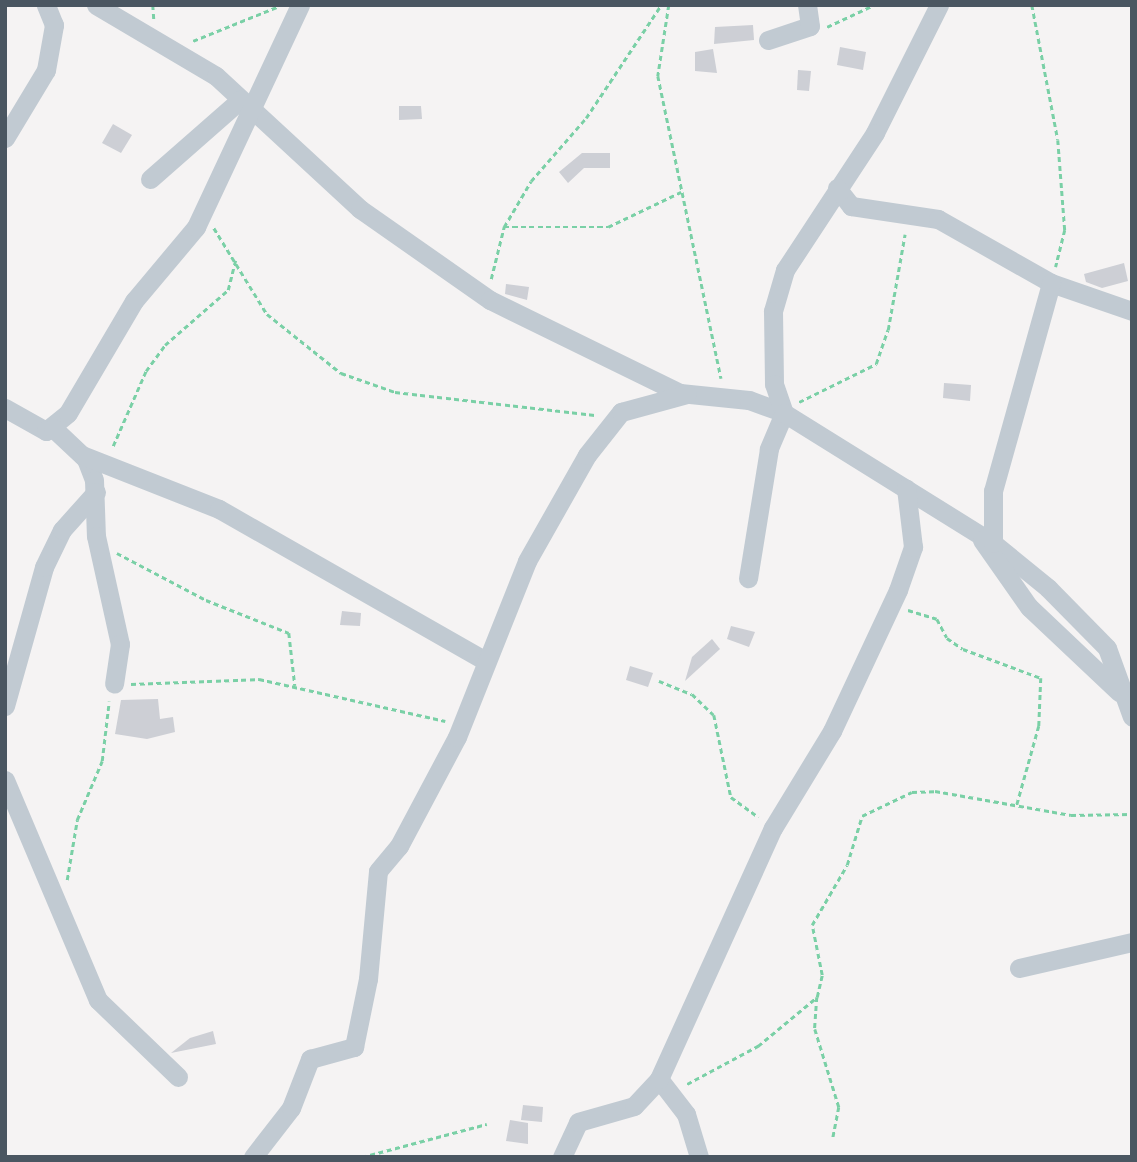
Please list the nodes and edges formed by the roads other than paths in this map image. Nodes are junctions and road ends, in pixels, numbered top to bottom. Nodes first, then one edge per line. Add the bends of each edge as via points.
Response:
1 (46, 5) edge
2 (96, 5) edge
3 (300, 5) edge
4 (807, 5) edge
5 (939, 5) edge
6 (768, 40) dead end
7 (245, 106) junction
8 (5, 138) edge
9 (150, 179) dead end
10 (837, 188) junction
11 (1053, 284) junction
12 (1132, 312) edge
13 (689, 394) junction
14 (5, 408) edge
15 (784, 413) junction
16 (53, 428) junction
17 (82, 455) junction
18 (905, 488) junction
19 (96, 492) junction
20 (987, 541) junction
21 (748, 578) dead end
22 (485, 661) junction
23 (114, 684) road end
24 (1118, 692) junction
25 (5, 706) edge
26 (1132, 717) edge
27 (5, 780) edge
28 (1132, 942) edge
29 (1019, 968) dead end
30 (178, 1077) dead end
31 (659, 1079) junction
32 (253, 1157) edge
33 (562, 1157) edge
34 (699, 1157) edge

1 - 8 street via 54,25 46,70
2 - 7 street via 170,47
3 - 7 street
4 - 6 street via 810,26
5 - 10 street via 875,133
7 - 9 street
7 - 13 street via 377,223 490,300
7 - 16 street via 187,243 141,291
10 - 11 street via 851,206 938,219
10 - 15 street via 779,284 770,357
11 - 12 street
11 - 20 street via 993,491
13 - 15 street via 749,400
13 - 22 street via 616,416 527,561
14 - 16 street via 46,430
15 - 18 street
15 - 21 street via 769,449
16 - 17 street
17 - 19 street
17 - 22 street via 219,509
18 - 20 street
18 - 31 street via 913,547 892,604 832,731 776,823
19 - 23 street via 98,545 120,645
19 - 25 street via 62,530 44,567
20 - 24 street via 1029,607
20 - 24 street via 1096,634 1107,648
22 - 32 street via 462,725 399,846 378,871 368,979 354,1047 310,1059 291,1108
24 - 26 street
27 - 30 street via 98,1000
28 - 29 street
31 - 33 street via 634,1106 578,1122
31 - 34 street via 675,1097

